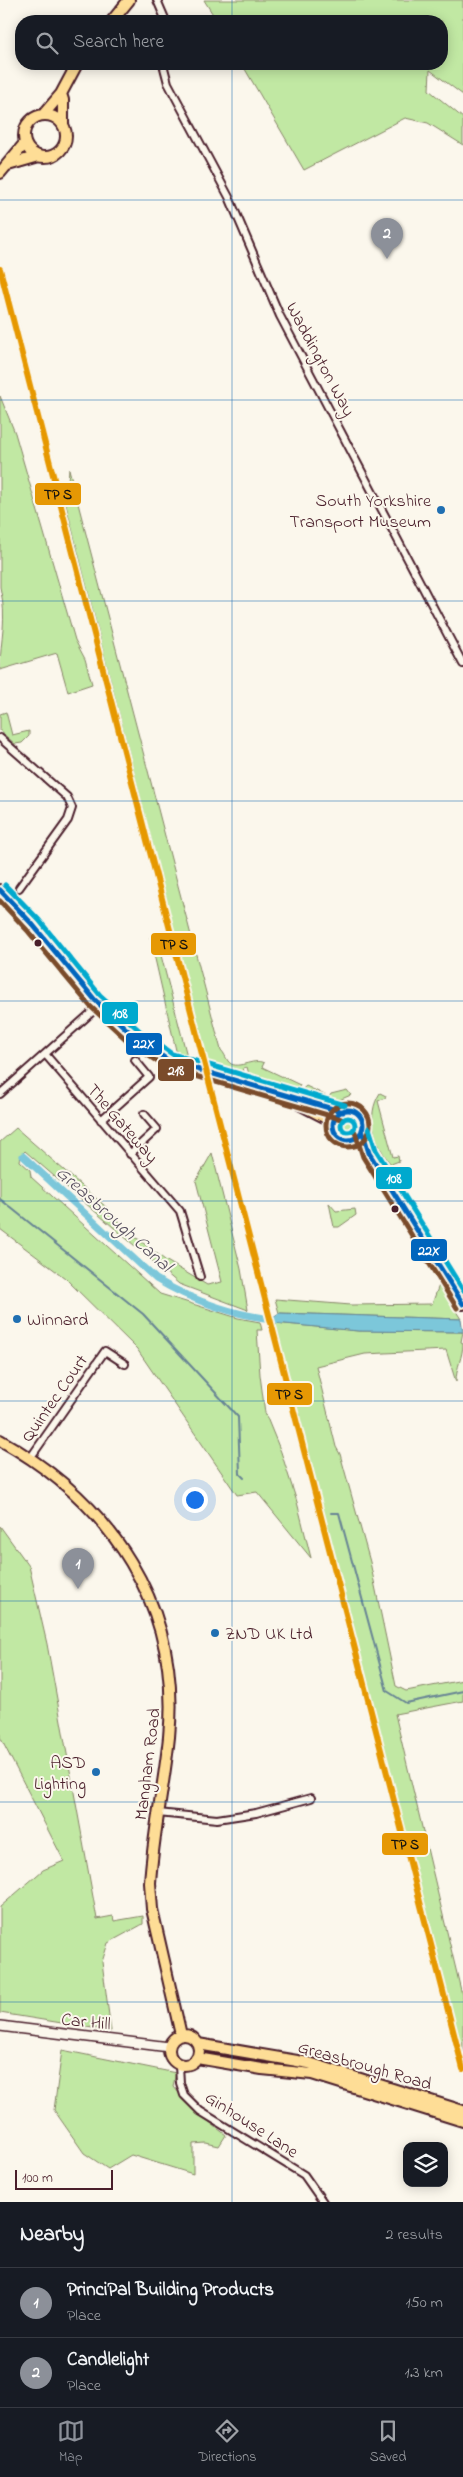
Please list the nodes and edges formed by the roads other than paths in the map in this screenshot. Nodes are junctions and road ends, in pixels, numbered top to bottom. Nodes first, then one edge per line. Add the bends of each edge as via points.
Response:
1 (129, 0) edge
2 (157, 0) edge
3 (117, 15) edge
4 (163, 15) edge
5 (74, 70) edge
6 (164, 70) edge
7 (61, 94) junction
8 (43, 115) junction
9 (63, 125) junction
10 (25, 143) junction
11 (39, 156) junction
12 (4, 169) edge
13 (463, 664) edge
14 (0, 738) edge
15 (19, 888) dead end
16 (0, 890) edge
17 (100, 1005) junction
18 (45, 1054) junction
19 (135, 1060) dead end
20 (262, 1087) junction
21 (0, 1094) edge
22 (343, 1112) junction
23 (144, 1114) dead end
24 (101, 1120) junction
25 (334, 1122) junction
26 (362, 1130) junction
27 (351, 1139) junction
28 (369, 1153) junction
29 (130, 1154) junction
30 (200, 1277) dead end
31 (463, 1304) edge
32 (125, 1364) dead end
33 (0, 1440) edge
34 (31, 1457) junction
35 (311, 1798) dead end
36 (158, 1813) junction
37 (0, 2026) edge
38 (181, 2035) junction
39 (198, 2044) junction
40 (169, 2047) junction
41 (197, 2058) junction
42 (179, 2064) junction
43 (463, 2111) edge
44 (463, 2122) edge
45 (323, 2202) edge

1 - 3 main road
2 - 4 street
5 - 7 main road
6 - 13 street, Waddington Way via 229,197 280,316
7 - 8 main road
7 - 9 main road
8 - 9 main road via 56,118
8 - 10 main road via 27,126
9 - 11 main road via 66,138 60,151 53,156
10 - 11 main road via 31,152
10 - 12 main road
11 - 12 main road
14 - 15 street via 67,797 72,808 68,820
16 - 17 main road via 34,925
17 - 18 street
17 - 20 main road via 135,1037 170,1061
18 - 21 street
18 - 24 street, The Gateway
19 - 24 street via 149,1077
20 - 22 main road
20 - 25 main road
22 - 25 main road
22 - 26 main road via 351,1111 359,1116
23 - 29 street via 157,1129
24 - 29 street, The Gateway
25 - 27 main road via 338,1136
26 - 27 main road
26 - 28 main road
27 - 28 main road
28 - 31 main road
29 - 30 street, The Gateway via 180,1211
32 - 34 street, Quintec Court via 105,1351
33 - 34 main road, Mangham Road
34 - 36 main road, Mangham Road via 74,1491 112,1533 141,1579 158,1623 168,1670 170,1714
35 - 36 street via 256,1813 217,1819
36 - 38 main road, Mangham Road via 150,1875 152,1909
37 - 40 main road, Car Hill
38 - 39 main road, Greasbrough Road via 192,2037
38 - 40 main road
39 - 41 main road
39 - 43 main road, Greasbrough Road via 309,2063
40 - 42 main road via 170,2056
41 - 42 main road, Greasbrough Road via 189,2065
41 - 44 main road, Greasbrough Road via 312,2074
42 - 45 street, Ginhouse Lane via 184,2095 200,2111 304,2175

